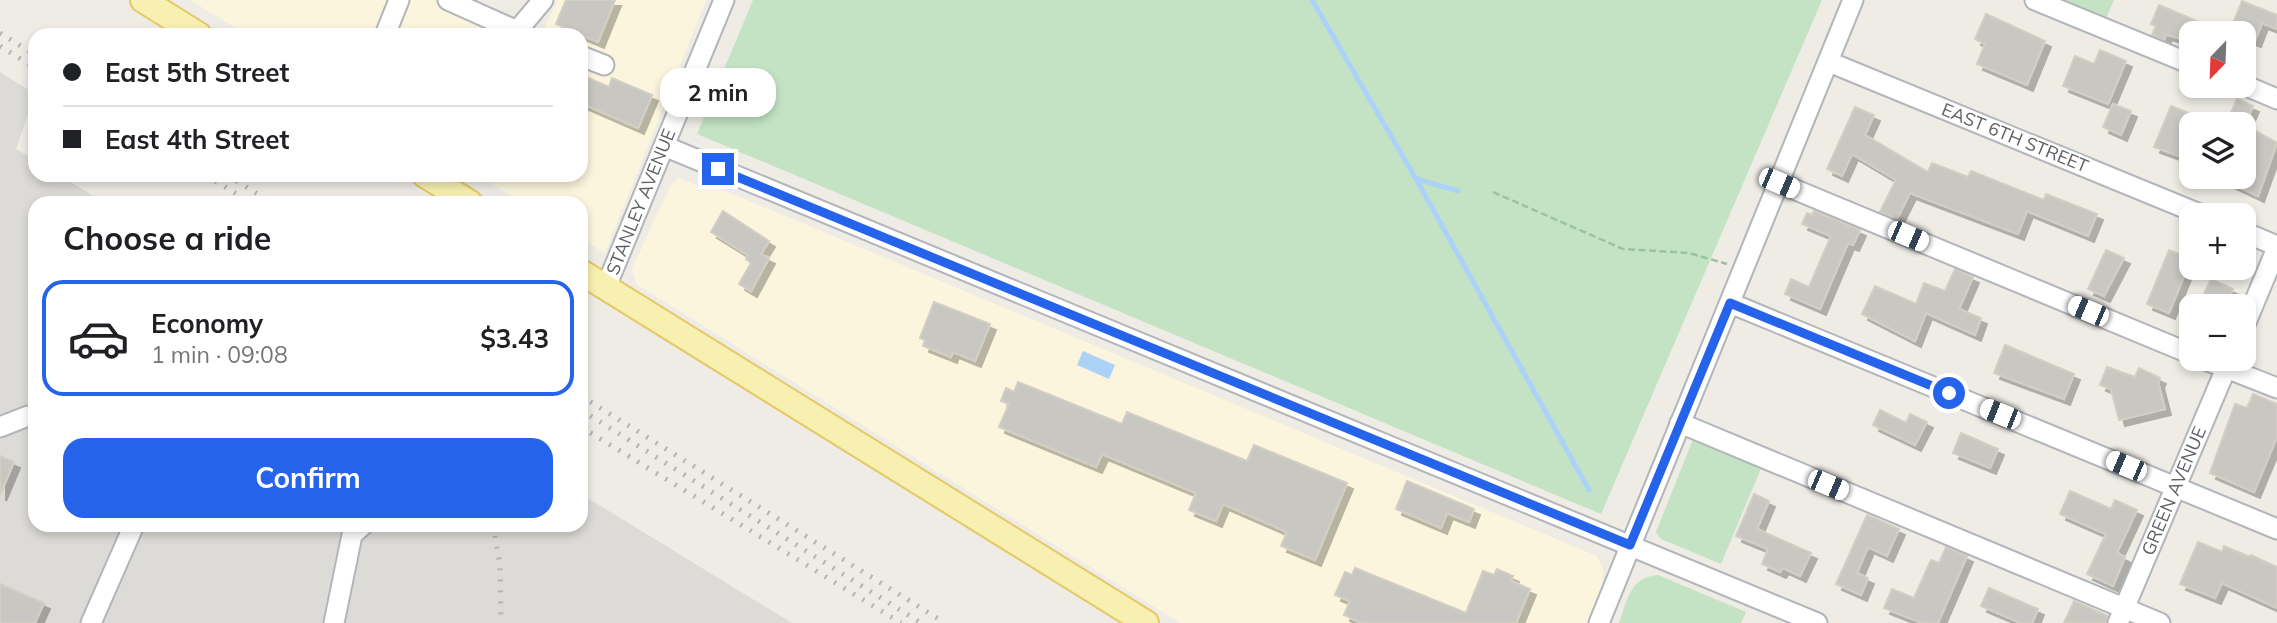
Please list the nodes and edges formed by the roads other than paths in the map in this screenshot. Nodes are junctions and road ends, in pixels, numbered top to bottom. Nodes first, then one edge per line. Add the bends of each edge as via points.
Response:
1 (143, 0) edge
2 (399, 0) edge
3 (448, 0) edge
4 (543, 0) edge
5 (724, 0) edge
6 (1853, 0) edge
7 (2035, 0) edge
8 (188, 28) edge
9 (388, 28) edge
10 (511, 28) edge
11 (525, 28) edge
12 (588, 59) edge
13 (2179, 59) edge
14 (1829, 62) junction
15 (604, 65) dead end
16 (2256, 90) edge
17 (2277, 99) edge
18 (664, 146) junction
19 (436, 182) edge
20 (1779, 183) junction
21 (459, 196) edge
22 (2179, 206) edge
23 (2256, 237) edge
24 (2277, 247) edge
25 (588, 276) edge
26 (606, 287) junction
27 (2256, 298) edge
28 (1730, 303) junction
29 (2179, 349) edge
30 (2225, 371) edge
31 (2242, 371) edge
32 (2277, 388) edge
33 (28, 416) edge
34 (1680, 423) junction
35 (0, 427) edge
36 (2176, 487) junction
37 (2277, 529) edge
38 (131, 532) edge
39 (355, 532) edge
40 (1630, 545) junction
41 (2122, 615) edge
42 (91, 623) edge
43 (334, 623) edge
44 (1146, 623) edge
45 (1598, 623) edge
46 (1817, 623) edge
47 (2160, 623) edge

1 - 8 main road
2 - 9 street
3 - 10 street
4 - 11 street
5 - 18 street, STANLEY AVENUE
6 - 14 street
7 - 13 street
12 - 15 street
14 - 20 street
14 - 22 street, EAST 6TH STREET
16 - 17 street
18 - 26 street, STANLEY AVENUE
18 - 40 street
19 - 21 main road
20 - 28 street
20 - 29 street
23 - 24 street
24 - 27 street
25 - 26 main road
26 - 44 main road
28 - 34 street
28 - 36 street
30 - 36 street, GREEN AVENUE
31 - 32 street
33 - 35 street
34 - 40 street
34 - 41 street
36 - 37 street
36 - 41 street, GREEN AVENUE
38 - 42 street
39 - 43 street
40 - 45 street
40 - 46 street
41 - 47 street

